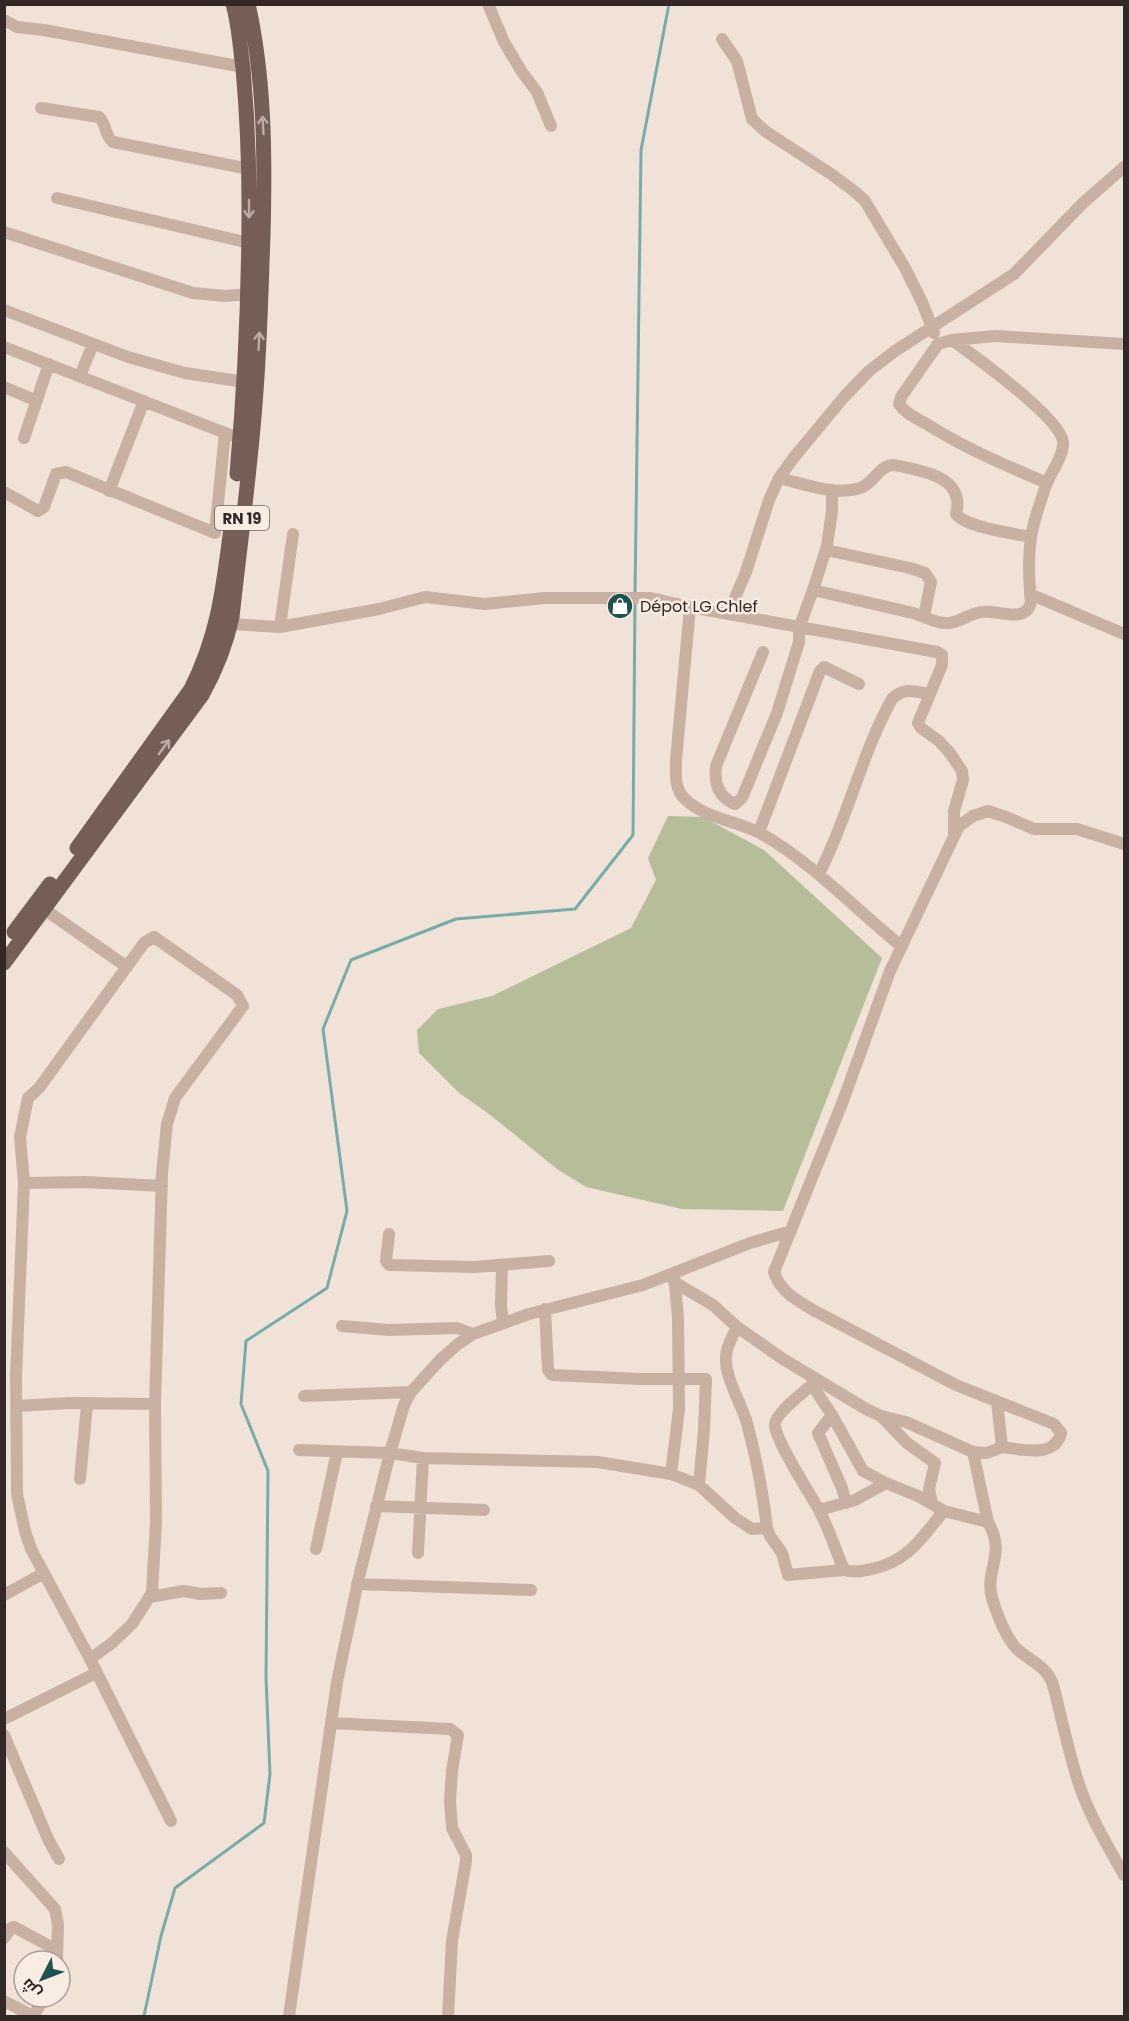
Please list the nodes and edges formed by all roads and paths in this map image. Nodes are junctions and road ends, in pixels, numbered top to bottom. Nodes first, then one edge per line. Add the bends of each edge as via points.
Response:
1 (233, 4) edge
2 (248, 4) edge
3 (488, 4) edge
4 (4, 20) edge
5 (722, 39) dead end
6 (243, 67) junction
7 (41, 108) dead end
8 (551, 126) dead end
9 (255, 165) junction
10 (1125, 167) edge
11 (57, 198) dead end
12 (4, 232) edge
13 (249, 243) junction
14 (249, 294) junction
15 (4, 310) edge
16 (933, 328) junction
17 (952, 340) junction
18 (93, 344) junction
19 (938, 344) junction
20 (1125, 344) edge
21 (4, 347) edge
22 (49, 364) junction
23 (80, 376) junction
24 (250, 381) junction
25 (4, 387) edge
26 (37, 400) junction
27 (144, 401) junction
28 (225, 433) junction
29 (24, 438) dead end
30 (240, 438) junction
31 (779, 478) junction
32 (1047, 483) junction
33 (832, 490) junction
34 (109, 491) junction
35 (4, 492) edge
36 (293, 534) dead end
37 (1031, 537) junction
38 (826, 550) junction
39 (813, 590) junction
40 (1030, 594) junction
41 (690, 607) junction
42 (728, 614) junction
43 (924, 616) junction
44 (227, 618) junction
45 (280, 627) junction
46 (799, 628) junction
47 (1125, 634) edge
48 (763, 652) dead end
49 (859, 684) dead end
50 (929, 694) junction
51 (759, 832) junction
52 (954, 834) junction
53 (1125, 844) edge
54 (819, 874) junction
55 (41, 906) junction
56 (4, 945) edge
57 (901, 945) junction
58 (4, 963) edge
59 (127, 967) junction
60 (24, 1183) junction
61 (162, 1186) junction
62 (791, 1231) junction
63 (389, 1234) dead end
64 (549, 1261) dead end
65 (502, 1265) junction
66 (674, 1278) junction
67 (545, 1309) junction
68 (503, 1323) junction
69 (342, 1326) dead end
70 (737, 1327) junction
71 (473, 1334) junction
72 (10, 1376) edge
73 (678, 1379) junction
74 (814, 1383) junction
75 (411, 1392) junction
76 (304, 1396) dead end
77 (997, 1402) junction
78 (87, 1404) junction
79 (155, 1404) junction
80 (17, 1406) junction
81 (832, 1415) junction
82 (881, 1416) junction
83 (1002, 1447) junction
84 (299, 1450) dead end
85 (337, 1452) junction
86 (973, 1452) junction
87 (390, 1453) junction
88 (423, 1458) junction
89 (671, 1474) junction
90 (80, 1479) dead end
91 (886, 1483) junction
92 (699, 1485) junction
93 (846, 1503) junction
94 (932, 1503) junction
95 (376, 1506) junction
96 (419, 1507) junction
97 (484, 1510) dead end
98 (819, 1510) junction
99 (944, 1511) junction
100 (988, 1522) junction
101 (767, 1528) junction
102 (316, 1549) dead end
103 (418, 1553) dead end
104 (844, 1570) junction
105 (44, 1573) junction
106 (357, 1584) junction
107 (531, 1590) dead end
108 (221, 1593) dead end
109 (4, 1595) edge
110 (149, 1597) junction
111 (90, 1659) junction
112 (96, 1673) junction
113 (4, 1719) edge
114 (331, 1723) junction
115 (4, 1735) edge
116 (171, 1821) dead end
117 (5, 1853) edge
118 (59, 1859) dead end
119 (1125, 1875) edge
120 (4, 1938) edge
121 (48, 1949) edge
122 (57, 1949) edge
123 (19, 2009) edge
124 (38, 2009) edge
125 (289, 2016) edge
126 (448, 2016) edge

1 - 6 main road, RN 19
9 -> 2 main road, RN 19 via 260,75
3 - 8 street via 504,42 537,92
4 - 6 street via 17,27
5 - 16 street via 737,61 752,119 865,201 905,268
6 - 9 main road, RN 19
7 - 9 street via 99,117 113,142
9 -> 13 main road, RN 19
24 -> 9 main road, RN 19
10 - 16 street via 1083,202 1019,270
11 - 13 street
12 - 14 street via 193,293
13 - 14 main road, RN 19
14 - 24 main road, RN 19
15 - 18 street
16 - 19 street
16 - 31 street via 868,371
17 - 19 street
17 - 20 street via 995,336
17 - 32 street via 992,368 1058,430 1063,444
18 - 23 street
18 - 24 street via 158,366
19 - 32 street via 902,397 901,407 992,460
21 - 22 street
22 - 23 street
22 - 26 street
23 - 27 street
24 - 30 main road, RN 19
24 - 44 main road, RN 19
25 - 26 street
26 - 29 street
27 - 28 street
27 - 34 street
28 - 30 street
28 - 34 street via 215,533
30 - 44 main road, RN 19
31 - 33 street
31 - 42 street
32 - 37 street
33 - 37 street via 863,487 884,468 895,465 944,479 955,492 956,514 962,520
33 - 38 street
34 - 35 street via 62,471 55,476 41,510 36,511
36 - 45 street
37 - 40 street
38 - 39 street
38 - 43 street via 925,573 931,582
39 - 43 street
39 - 46 street
40 - 43 street via 1030,608 1022,615 981,612 951,624
40 - 47 street
41 - 42 street
41 - 45 street via 651,598 544,598 485,604 425,597
41 - 51 street via 675,780 686,801
42 - 46 street
44 - 45 street
44 - 55 main road, RN 19 via 203,666 196,692
46 - 48 street via 799,642 777,713 742,798 735,804 718,792 716,766
46 - 50 street via 940,653 942,665
49 - 51 street via 824,667 820,671
50 - 52 street via 918,723 950,753 963,775 954,811
50 - 54 street via 904,690 892,699
51 - 54 street
52 - 53 street via 967,819 988,811 1034,829 1077,829
52 - 57 street
54 - 57 street
55 - 56 main road, RN 19
55 - 58 main road, RN 19
55 - 59 street
57 - 62 street
59 - 60 street via 28,1098 20,1137
59 - 61 street via 144,943 154,937 237,995 243,1006 175,1098 163,1148
60 - 61 street
60 - 72 street
61 - 79 street
62 - 66 street via 750,1243
62 - 77 street via 774,1272 790,1296 956,1385
63 - 65 street via 389,1265
64 - 65 street
65 - 68 street
66 - 67 street
66 - 70 street
66 - 73 street
67 - 68 street
67 - 73 street via 548,1370 552,1375
68 - 71 street
69 - 71 street via 389,1330 457,1328
70 - 74 street
70 - 101 street via 728,1347 726,1365 753,1447
71 - 75 street via 441,1359
72 - 80 street
73 - 89 street via 679,1409
73 - 92 street via 707,1381
74 - 81 street
74 - 82 street
74 - 98 street via 783,1411 775,1425
75 - 76 street
75 - 87 street
77 - 83 street
77 - 83 street via 1054,1424 1061,1433 1054,1445 1043,1451
78 - 79 street
78 - 80 street
78 - 90 street
79 - 110 street via 156,1522
80 - 105 street via 17,1494 25,1531
81 - 91 street via 863,1471
81 - 93 street via 818,1436
82 - 86 street via 906,1422
82 - 94 street via 907,1443 935,1463 929,1489
83 - 86 street via 987,1453
84 - 85 street
85 - 87 street
85 - 102 street
86 - 100 street
87 - 88 street
87 - 95 street
88 - 89 street via 598,1462
88 - 96 street
89 - 92 street
91 - 93 street
91 - 94 street
92 - 101 street via 747,1526
93 - 98 street
94 - 99 street
95 - 96 street
95 - 106 street
96 - 97 street
96 - 103 street
98 - 104 street
99 - 100 street
99 - 104 street via 905,1556 888,1566 857,1572
100 - 119 street via 997,1548 991,1585 998,1613 1012,1642 1052,1682 1090,1815
101 - 104 street via 782,1553 788,1575
105 - 109 street
105 - 111 street
106 - 107 street
106 - 114 street
108 - 110 street via 184,1591
110 - 111 street via 132,1624
111 - 112 street
112 - 113 street
112 - 116 street
114 - 125 street
114 - 126 street via 450,1729 458,1735 451,1791 452,1828 466,1858 452,1941
115 - 118 street
117 - 122 street via 55,1910
120 - 121 street via 14,1927
123 - 124 street via 31,2015

